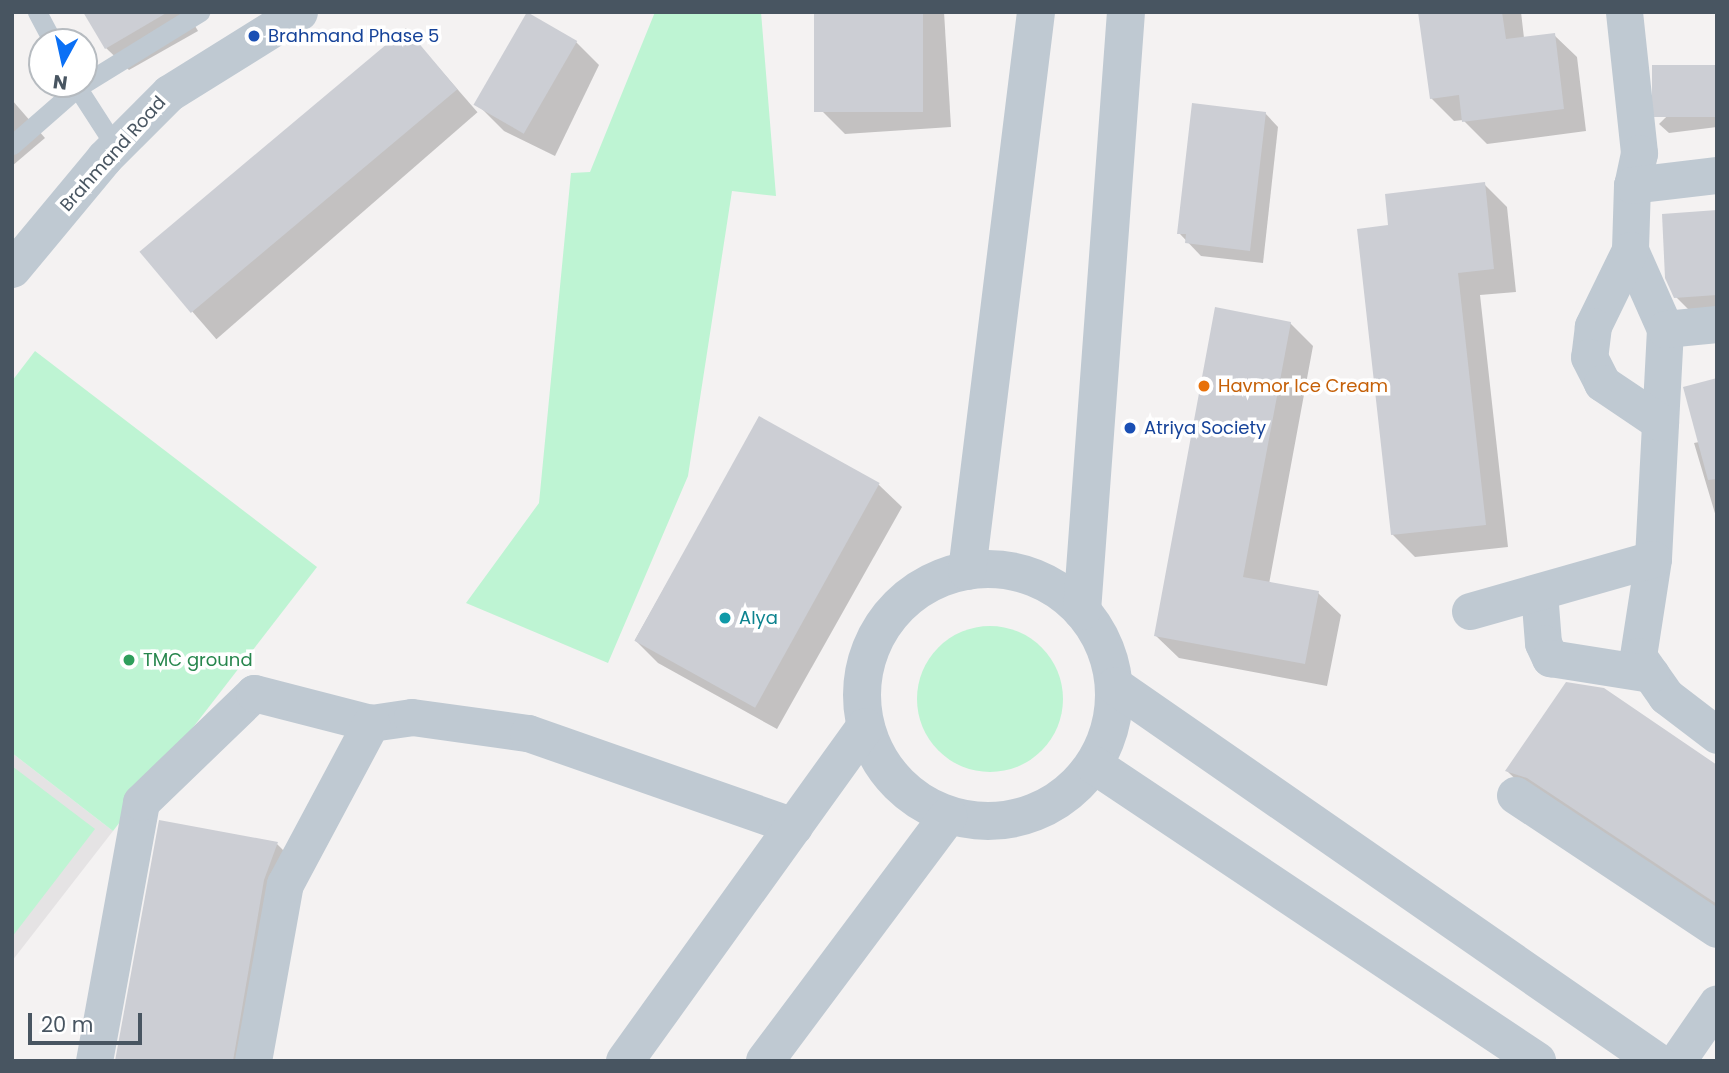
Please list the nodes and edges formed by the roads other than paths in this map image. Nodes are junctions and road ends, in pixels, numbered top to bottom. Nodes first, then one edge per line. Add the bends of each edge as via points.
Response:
1 (37, 12) edge
2 (200, 12) edge
3 (299, 12) edge
4 (1036, 12) edge
5 (1126, 12) edge
6 (1624, 12) edge
7 (46, 28) edge
8 (98, 73) edge
9 (63, 98) edge
10 (84, 98) edge
11 (12, 145) edge
12 (115, 146) junction
13 (1717, 175) edge
14 (1632, 185) junction
15 (1630, 250) junction
16 (12, 269) edge
17 (1717, 324) edge
18 (1664, 329) junction
19 (1660, 422) junction
20 (1653, 559) junction
21 (967, 571) junction
22 (1539, 592) junction
23 (1082, 611) junction
24 (1470, 611) dead end
25 (1651, 674) junction
26 (1115, 686) junction
27 (371, 723) junction
28 (865, 727) junction
29 (1717, 735) edge
30 (1094, 765) junction
31 (1515, 794) dead end
32 (948, 816) junction
33 (794, 826) junction
34 (1717, 929) edge
35 (1717, 1003) edge
36 (1717, 1042) edge
37 (94, 1061) edge
38 (253, 1061) edge
39 (625, 1061) edge
40 (765, 1061) edge
41 (1537, 1061) edge
42 (1656, 1061) edge
43 (1677, 1061) edge
44 (1705, 1061) edge

1 - 7 lane
2 - 8 lane
3 - 12 street, Brahmand Road via 169,93
4 - 21 street
5 - 23 street
6 - 14 street via 1639,153
9 - 11 lane
10 - 12 lane
12 - 16 street, Brahmand Road
13 - 14 street
14 - 15 street
15 - 18 street
15 - 19 street via 1593,326 1589,357 1602,383
17 - 18 street
18 - 19 street
19 - 20 street
20 - 22 street
20 - 25 street via 1638,656
21 - 23 street via 1009,571 1049,585
21 - 28 street via 927,584 888,619 871,645 861,686
22 - 24 street
22 - 25 street via 1543,643 1550,658
23 - 26 street via 1105,646
25 - 29 street via 1666,696
26 - 30 street via 1111,727
26 - 42 street
27 - 33 street via 412,717 528,733
27 - 37 street via 254,693 141,802
27 - 38 street via 285,884
28 - 32 street via 883,766 911,796
28 - 33 street
30 - 32 street via 1067,795 1030,815 990,822
30 - 41 street
31 - 34 street
32 - 40 street
33 - 39 street
35 - 43 street
36 - 44 street

